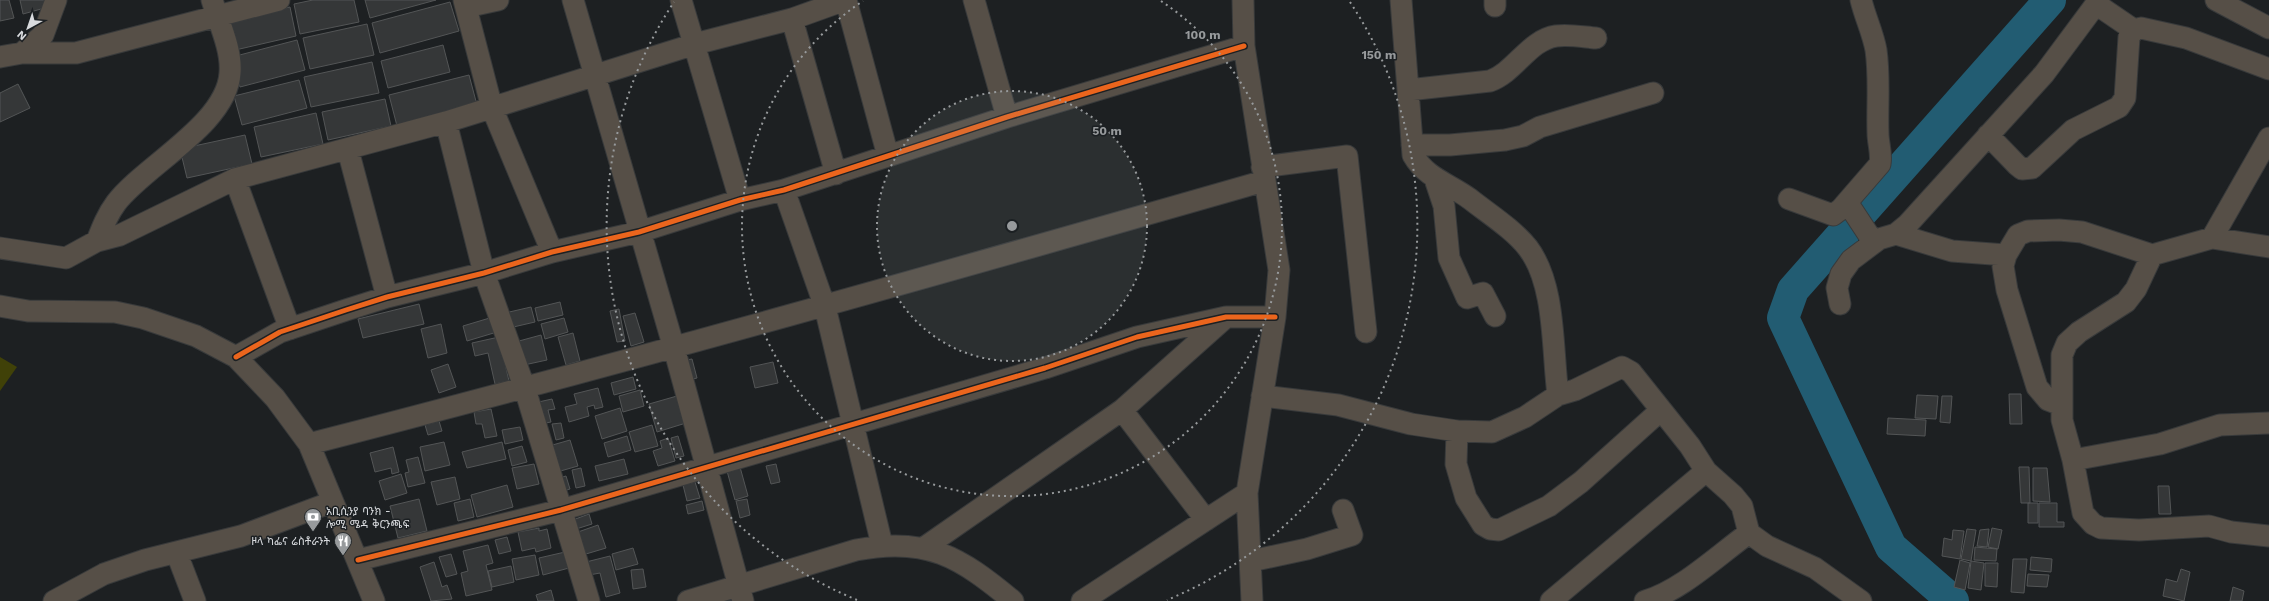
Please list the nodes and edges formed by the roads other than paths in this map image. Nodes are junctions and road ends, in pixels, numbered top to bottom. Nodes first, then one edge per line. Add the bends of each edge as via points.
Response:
1 (56, 0) edge
2 (279, 0) edge
3 (498, 0) edge
4 (573, 0) edge
5 (681, 0) edge
6 (846, 0) edge
7 (974, 0) edge
8 (1243, 0) edge
9 (1401, 0) edge
10 (1861, 0) edge
11 (2216, 0) edge
12 (2098, 2) edge
13 (465, 4) edge
14 (215, 8) edge
15 (792, 19) junction
16 (2269, 28) edge
17 (2134, 30) junction
18 (1596, 38) dead end
19 (695, 44) junction
20 (1244, 46) junction
21 (22, 53) junction
22 (0, 57) edge
23 (2269, 69) edge
24 (594, 75) junction
25 (1408, 90) junction
26 (1653, 93) dead end
27 (492, 108) junction
28 (1007, 117) junction
29 (446, 122) junction
30 (1988, 135) junction
31 (2269, 138) edge
32 (1412, 145) junction
33 (348, 150) junction
34 (888, 156) junction
35 (836, 174) junction
36 (1263, 174) junction
37 (1435, 179) junction
38 (235, 180) junction
39 (784, 190) junction
40 (1788, 199) dead end
41 (740, 200) junction
42 (1848, 203) junction
43 (639, 232) junction
44 (1896, 234) junction
45 (2212, 238) junction
46 (97, 241) junction
47 (1873, 242) junction
48 (2269, 247) edge
49 (0, 248) edge
50 (552, 252) junction
51 (2006, 255) junction
52 (2152, 255) junction
53 (484, 273) junction
54 (388, 297) junction
55 (1840, 304) dead end
56 (0, 306) edge
57 (825, 307) junction
58 (1495, 316) dead end
59 (1226, 317) junction
60 (1275, 317) junction
61 (290, 328) junction
62 (1366, 332) dead end
63 (674, 348) junction
64 (236, 357) junction
65 (524, 389) junction
66 (1558, 395) junction
67 (1262, 396) junction
68 (2061, 406) junction
69 (1122, 410) junction
70 (1660, 411) junction
71 (2269, 423) edge
72 (852, 425) junction
73 (1457, 431) junction
74 (309, 444) junction
75 (2073, 460) junction
76 (706, 467) junction
77 (1706, 471) junction
78 (1247, 493) junction
79 (332, 502) junction
80 (561, 510) junction
81 (1343, 510) dead end
82 (1206, 520) junction
83 (1749, 533) junction
84 (2269, 536) edge
85 (882, 545) junction
86 (925, 547) junction
87 (177, 554) junction
88 (358, 560) junction
89 (1251, 561) junction
90 (741, 593) edge
91 (1561, 599) edge
92 (54, 601) edge
93 (195, 601) edge
94 (374, 601) edge
95 (589, 601) edge
96 (688, 601) edge
97 (1013, 601) edge
98 (1082, 601) edge
99 (1252, 601) edge
100 (1645, 601) edge
101 (1861, 601) edge

1 - 21 street via 43,35
2 - 14 street
3 - 13 street
4 - 24 street
5 - 19 street
6 - 15 street
6 - 34 street
7 - 28 street
8 - 20 street
9 - 25 street
10 - 42 street via 1875,49 1881,156 1880,164
11 - 16 street
12 - 17 street
12 - 30 street via 2044,74
13 - 27 street
14 - 21 street via 76,53
14 - 46 street via 225,41 230,73 224,96 183,143 116,202
15 - 19 street
15 - 35 street
17 - 23 street via 2141,28 2186,38
17 - 30 street via 2129,37 2125,98 2119,107 2073,130 2032,168 2022,169
18 - 25 street via 1556,36 1527,51 1502,76 1490,81
19 - 24 street
19 - 41 street
20 - 28 street
20 - 36 street
21 - 22 street
24 - 27 street
24 - 43 street
25 - 32 street
26 - 32 street via 1540,127 1523,136 1488,142
27 - 29 street
27 - 50 street
28 - 34 street
29 - 33 street
29 - 53 street
30 - 44 street
31 - 45 street
32 - 37 street via 1417,162
33 - 38 street
33 - 54 street
34 - 35 street
35 - 39 street
36 - 57 street
36 - 60 street via 1278,270
36 - 62 street via 1347,156
37 - 58 street via 1444,206 1449,258 1459,283 1467,298 1483,293
37 - 66 street via 1482,208 1518,238 1535,259 1541,271 1553,325 1553,358
38 - 46 street via 120,235
38 - 61 street
39 - 41 street
39 - 57 street
40 - 42 street via 1829,215
41 - 43 street
42 - 47 street
43 - 50 street
43 - 63 street
44 - 47 street
44 - 51 street via 1952,251
45 - 48 street
45 - 52 street
46 - 49 street via 66,258
47 - 55 street via 1851,260 1841,274 1837,288
50 - 53 street
51 - 52 street via 2018,235 2028,231 2059,230 2082,232
51 - 68 street via 2003,266 2007,290 2037,387 2048,400
52 - 68 street via 2136,290 2126,302 2078,332 2067,343 2062,355
53 - 54 street
53 - 65 street
54 - 61 street
56 - 64 street via 28,311 114,312 143,318 196,336
57 - 63 street
57 - 72 street
59 - 60 street
59 - 69 street
59 - 72 street via 1137,337 1045,368
60 - 67 street
61 - 64 street via 263,340
63 - 65 street
63 - 76 street
64 - 74 street via 276,398
65 - 74 street
65 - 80 street
66 - 70 street via 1575,390 1622,367 1631,372
66 - 73 street via 1505,428 1492,432
67 - 73 street via 1338,405 1412,424
67 - 78 street
68 - 75 street via 2062,420
69 - 82 street
69 - 86 street
70 - 73 street via 1608,459 1549,506 1499,530 1483,525 1466,498 1456,464
70 - 77 street via 1690,446
71 - 75 street via 2220,425 2160,444
72 - 76 street
72 - 85 street
74 - 79 street
75 - 84 street via 2083,513 2093,524 2101,528 2139,530 2209,526 2230,532
76 - 80 street
76 - 90 street
77 - 83 street via 1722,482 1742,506
77 - 91 street
78 - 82 street
78 - 89 street
79 - 87 street via 241,536
79 - 88 street
80 - 88 street
80 - 95 street
81 - 89 street via 1352,535 1307,549
82 - 98 street
83 - 100 street via 1659,597
83 - 101 street via 1767,546 1816,568
85 - 86 street
85 - 90 street via 856,550
86 - 97 street via 967,566
87 - 92 street via 145,560 104,574
87 - 93 street
88 - 94 street
89 - 99 street
90 - 96 street

